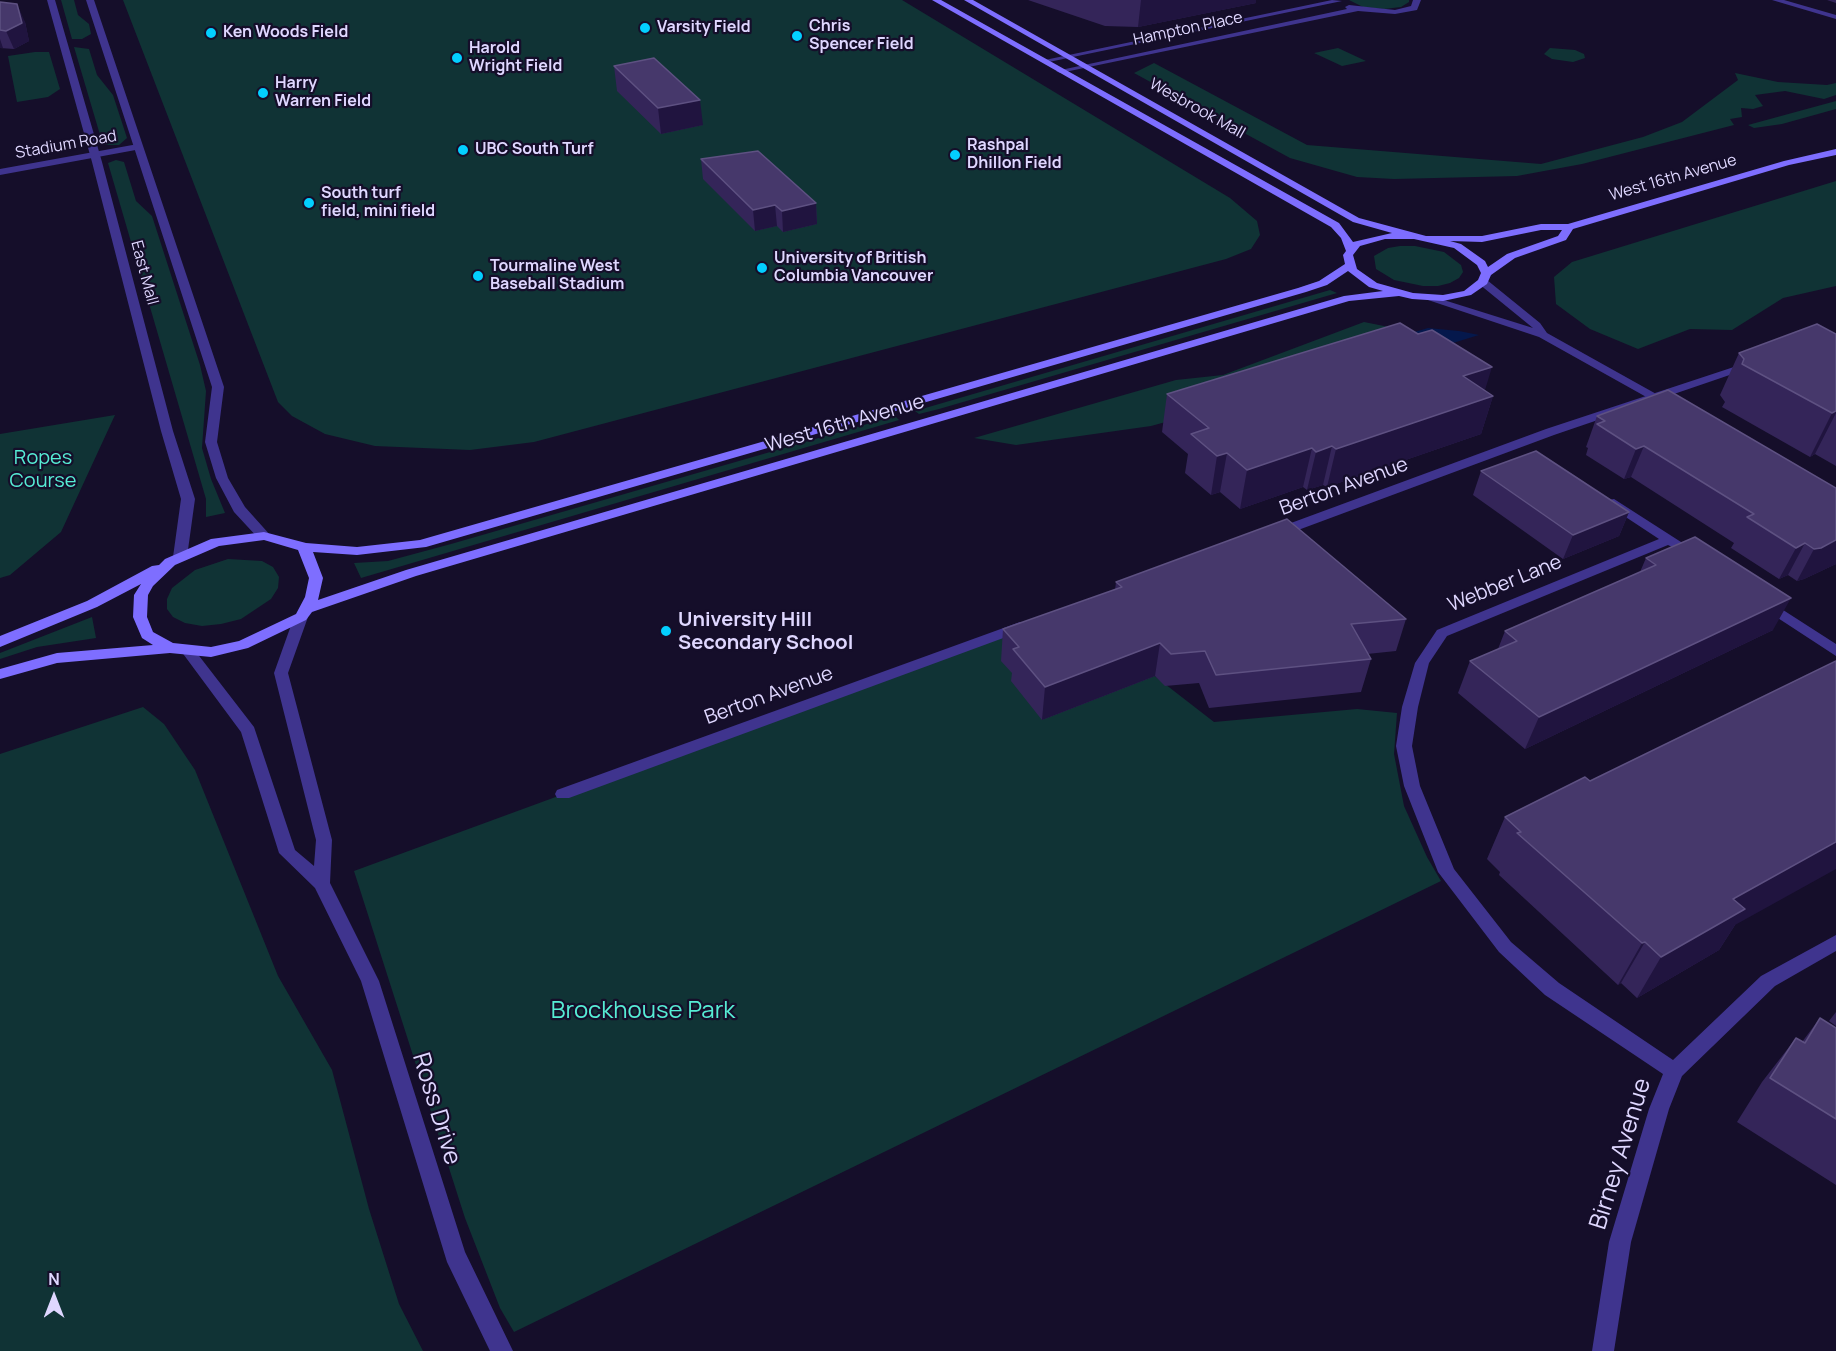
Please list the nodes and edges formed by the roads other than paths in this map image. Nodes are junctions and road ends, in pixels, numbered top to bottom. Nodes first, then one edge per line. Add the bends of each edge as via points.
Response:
1 (51, 0) edge
2 (90, 0) edge
3 (936, 0) edge
4 (968, 0) edge
5 (1417, 0) edge
6 (1776, 0) edge
7 (1338, 1) edge
8 (1357, 9) junction
9 (1836, 17) edge
10 (1069, 56) junction
11 (1044, 61) junction
12 (1085, 66) junction
13 (1060, 71) junction
14 (1836, 142) edge
15 (138, 147) junction
16 (1836, 152) edge
17 (95, 154) junction
18 (1787, 163) junction
19 (0, 172) edge
20 (1569, 227) junction
21 (1414, 236) junction
22 (1431, 238) junction
23 (1350, 250) junction
24 (1349, 266) junction
25 (1484, 278) junction
26 (1397, 293) junction
27 (1427, 298) junction
28 (1543, 336) junction
29 (1759, 361) edge
30 (1654, 396) junction
31 (1678, 410) edge
32 (1602, 495) edge
33 (264, 536) junction
34 (1262, 539) edge
35 (1669, 540) junction
36 (304, 548) junction
37 (1691, 555) edge
38 (175, 560) junction
39 (1758, 599) edge
40 (304, 613) junction
41 (1030, 623) edge
42 (0, 642) edge
43 (170, 648) junction
44 (188, 651) junction
45 (1836, 651) edge
46 (0, 674) edge
47 (563, 794) dead end
48 (321, 883) junction
49 (1836, 942) edge
50 (1674, 1071) junction
51 (502, 1351) edge
52 (1603, 1351) edge

1 - 17 street, East Mall
2 - 15 street, East Mall
3 - 11 main road, Wesbrook Mall
4 - 10 main road, Wesbrook Mall
5 - 8 street via 1406,10 1383,13
6 - 9 street
7 - 8 street
7 - 10 street, Hampton Place
8 - 12 street, Hampton Place
10 - 11 street, Hampton Place
10 - 12 main road, Wesbrook Mall
11 - 13 main road, Wesbrook Mall
12 - 13 street, Hampton Place
12 - 21 main road, Wesbrook Mall via 1356,220
13 - 23 main road, Wesbrook Mall via 1335,225 1346,237
14 - 18 main road, West 16th Avenue
15 - 17 street, Stadium Road
15 - 33 street, East Mall via 218,387 211,442 222,478 239,509
16 - 18 main road, West 16th Avenue
17 - 19 street, Stadium Road
17 - 38 street, East Mall via 188,499
18 - 20 main road, West 16th Avenue
20 - 22 main road, West 16th Avenue via 1541,227 1482,239
20 - 25 main road, West 16th Avenue via 1562,238 1511,256
21 - 22 main road
21 - 23 main road via 1374,237
22 - 25 main road via 1467,251 1481,263
23 - 24 main road
24 - 26 main road via 1364,280
24 - 36 main road, West 16th Avenue via 1323,283 1291,294 421,544 357,551
25 - 27 main road, West 16th Avenue via 1467,293
25 - 28 street
26 - 27 main road, West 16th Avenue
26 - 40 main road, West 16th Avenue via 1348,298 411,573
27 - 28 street
28 - 30 street
29 - 30 street, Berton Avenue
30 - 31 street
30 - 34 street, Berton Avenue via 1530,447
32 - 35 street
33 - 36 main road
33 - 38 main road via 216,542
35 - 37 street
35 - 50 street, Webber Lane via 1442,633 1422,663 1404,746 1412,786 1447,872 1505,947 1552,989
36 - 40 main road via 316,578
38 - 42 main road via 92,604
38 - 43 main road via 148,583 141,596 140,617 147,635
39 - 45 street
40 - 44 main road via 243,645 211,652
40 - 48 street via 281,673 324,840
41 - 47 street, Berton Avenue
43 - 44 main road
43 - 46 main road via 57,658
44 - 48 street, Ross Drive via 248,731 288,853
48 - 51 street, Ross Drive via 370,981 455,1255
49 - 50 street, Birney Avenue via 1767,981
50 - 52 street, Birney Avenue via 1620,1242

